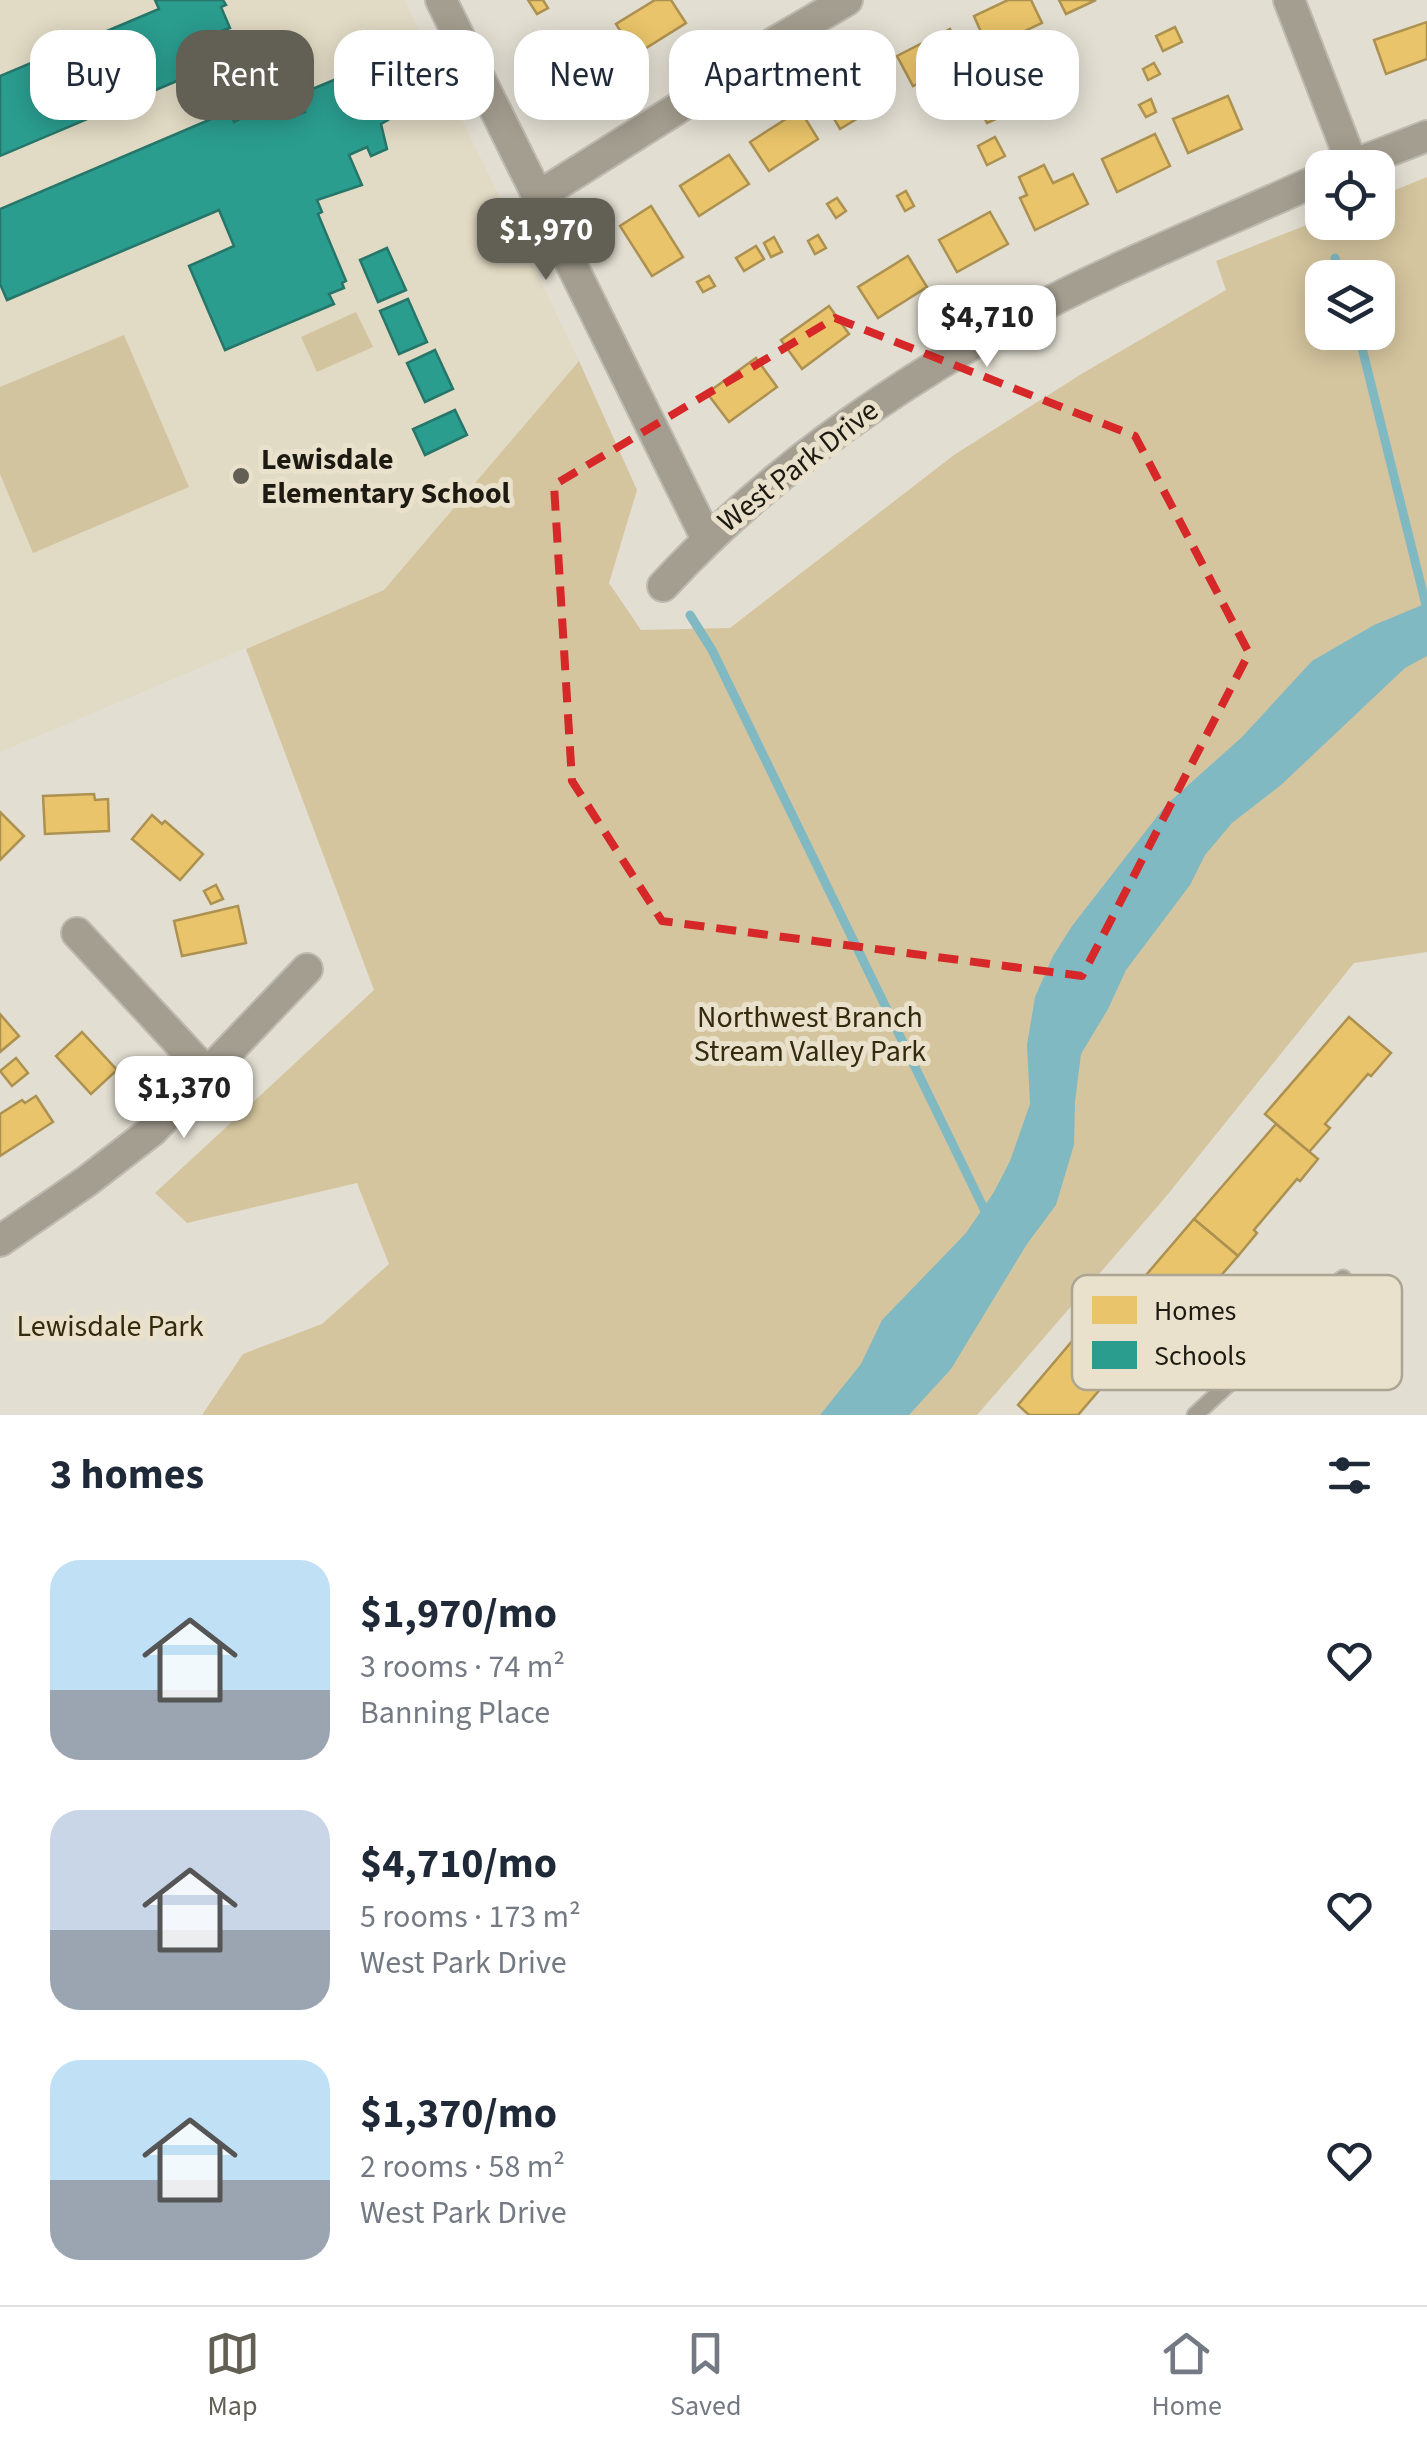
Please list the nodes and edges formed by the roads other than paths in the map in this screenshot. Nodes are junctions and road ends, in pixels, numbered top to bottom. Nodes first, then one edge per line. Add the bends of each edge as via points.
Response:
1 (440, 0) edge
2 (847, 0) edge
3 (1289, 0) edge
4 (455, 30) edge
5 (494, 110) edge
6 (1427, 136) edge
7 (1342, 150) edge
8 (1390, 150) edge
9 (1305, 186) edge
10 (537, 197) junction
11 (707, 539) junction
12 (663, 586) dead end
13 (77, 933) dead end
14 (308, 969) dead end
15 (209, 1075) junction
16 (0, 1241) edge
17 (1222, 1390) edge
18 (1195, 1415) edge

1 - 4 street
2 - 10 street
3 - 7 street
5 - 10 street
6 - 8 street
9 - 11 street, West Park Drive via 1060,298 928,370 861,413
10 - 11 street
11 - 12 street, West Park Drive
13 - 15 street
14 - 15 street
15 - 16 street via 153,1130
17 - 18 lane

